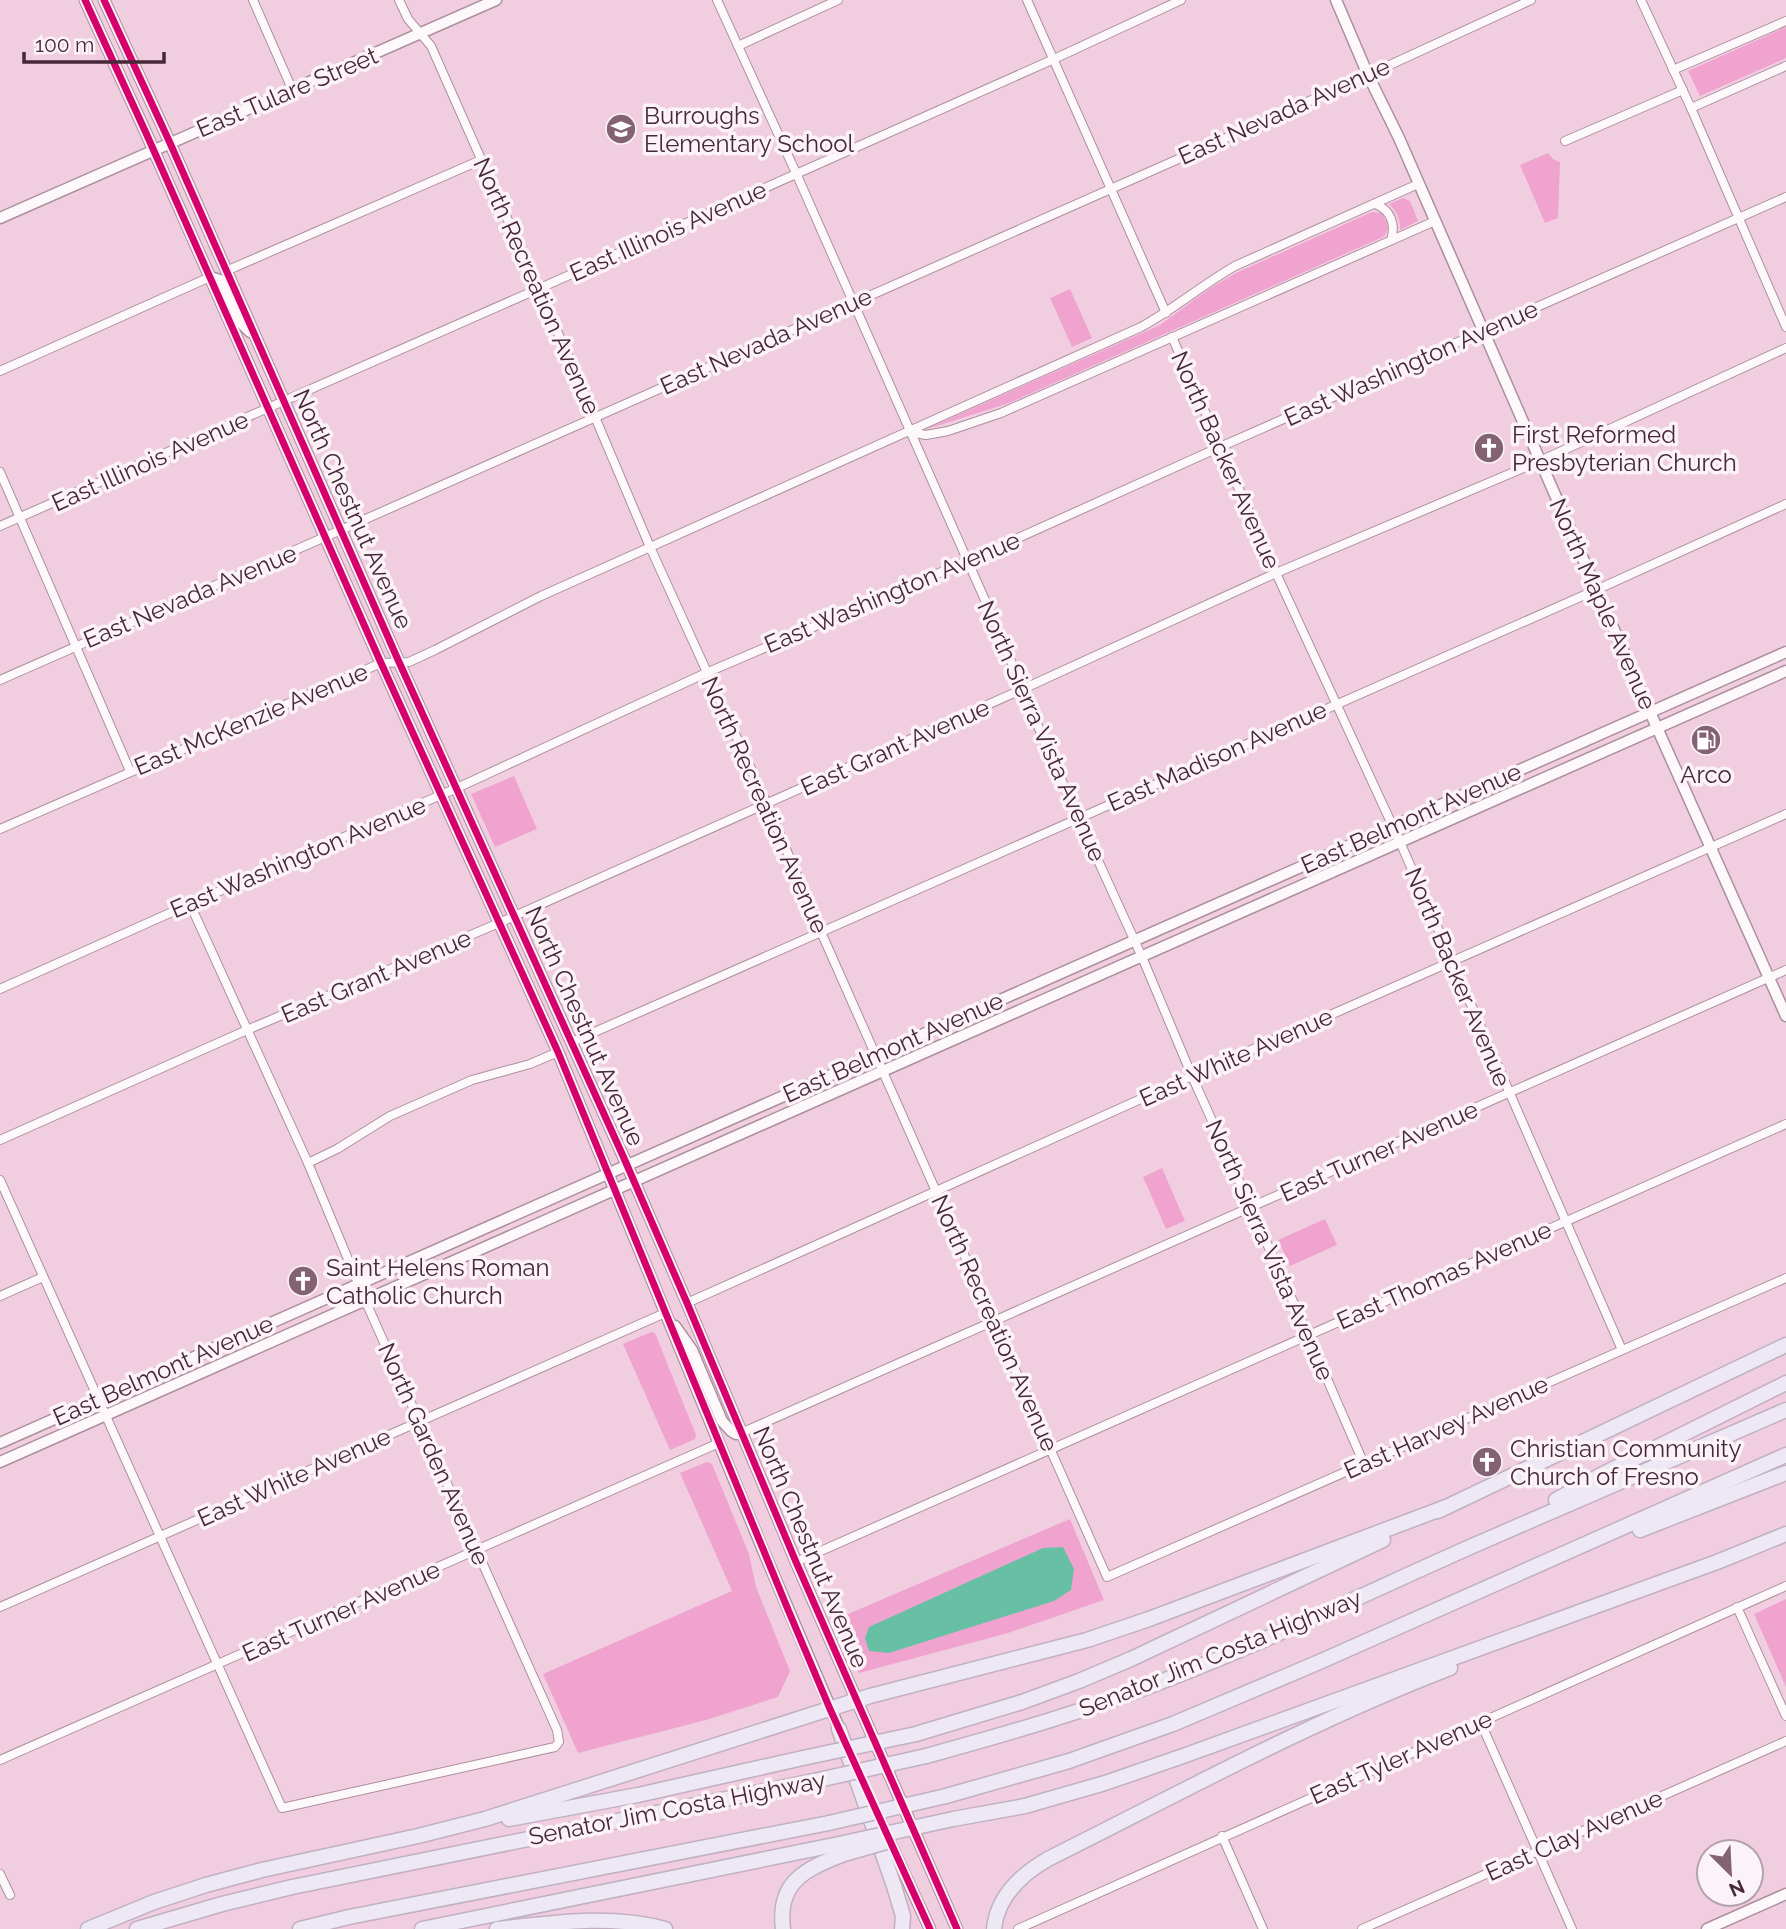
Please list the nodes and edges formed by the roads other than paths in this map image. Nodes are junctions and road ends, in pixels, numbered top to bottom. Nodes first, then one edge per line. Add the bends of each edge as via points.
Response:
1 (85, 0) edge
2 (104, 0) edge
3 (253, 0) edge
4 (399, 0) edge
5 (496, 0) edge
6 (717, 0) edge
7 (838, 0) edge
8 (1027, 0) edge
9 (1181, 0) edge
10 (1336, 0) edge
11 (1531, 0) edge
12 (1641, 0) edge
13 (1786, 21) edge
14 (421, 34) junction
15 (738, 46) junction
16 (1054, 59) junction
17 (1786, 66) edge
18 (1674, 70) junction
19 (1368, 75) junction
20 (292, 89) junction
21 (1682, 90) junction
22 (1691, 108) junction
23 (1566, 141) dead end
24 (170, 143) junction
25 (154, 150) junction
26 (481, 160) junction
27 (796, 173) junction
28 (1418, 184) junction
29 (1111, 188) junction
30 (1786, 197) edge
31 (1375, 204) junction
32 (0, 218) edge
33 (1740, 218) junction
34 (1435, 221) junction
35 (1391, 240) junction
36 (226, 271) junction
37 (210, 277) junction
38 (538, 289) junction
39 (853, 303) junction
40 (1166, 313) junction
41 (1786, 327) edge
42 (1483, 331) junction
43 (255, 335) junction
44 (1172, 337) junction
45 (1786, 348) edge
46 (0, 371) edge
47 (285, 402) junction
48 (268, 409) junction
49 (595, 417) junction
50 (910, 432) junction
51 (1220, 447) junction
52 (1540, 461) junction
53 (0, 472) edge
54 (1786, 504) edge
55 (20, 517) junction
56 (0, 526) edge
57 (342, 530) junction
58 (325, 537) junction
59 (650, 547) junction
60 (967, 561) junction
61 (1276, 573) junction
62 (1597, 590) junction
63 (75, 646) junction
64 (1786, 652) edge
65 (400, 662) junction
66 (381, 663) junction
67 (1786, 671) edge
68 (706, 673) junction
69 (0, 680) edge
70 (1023, 690) junction
71 (1336, 703) junction
72 (1650, 712) junction
73 (1657, 728) junction
74 (130, 771) junction
75 (457, 788) junction
76 (441, 795) junction
77 (767, 804) junction
78 (1786, 814) edge
79 (1078, 818) junction
80 (1391, 827) junction
81 (0, 829) edge
82 (1399, 842) junction
83 (1711, 849) junction
84 (190, 904) junction
85 (515, 916) junction
86 (499, 923) junction
87 (821, 932) junction
88 (1134, 940) junction
89 (1142, 957) junction
90 (1451, 963) junction
91 (1786, 970) edge
92 (1769, 978) junction
93 (0, 989) edge
94 (1786, 1016) edge
95 (247, 1030) junction
96 (572, 1042) junction
97 (558, 1052) junction
98 (876, 1055) junction
99 (883, 1071) junction
100 (1192, 1076) junction
101 (1508, 1093) junction
102 (1786, 1124) edge
103 (0, 1140) edge
104 (308, 1163) junction
105 (627, 1166) junction
106 (607, 1174) junction
107 (0, 1180) edge
108 (633, 1181) junction
109 (614, 1190) junction
110 (936, 1191) junction
111 (1251, 1207) junction
112 (1566, 1221) junction
113 (43, 1277) junction
114 (1786, 1278) edge
115 (358, 1284) junction
116 (0, 1296) edge
117 (365, 1300) junction
118 (687, 1303) junction
119 (665, 1313) junction
120 (994, 1321) junction
121 (1308, 1335) junction
122 (1786, 1345) edge
123 (1622, 1350) junction
124 (1786, 1383) edge
125 (97, 1400) junction
126 (1786, 1410) edge
127 (104, 1415) junction
128 (420, 1421) junction
129 (741, 1433) junction
130 (0, 1443) edge
131 (719, 1443) junction
132 (1051, 1449) junction
133 (1786, 1455) edge
134 (0, 1462) edge
135 (1364, 1464) junction
136 (1786, 1473) edge
137 (1446, 1507) junction
138 (1786, 1534) edge
139 (160, 1536) junction
140 (1466, 1549) junction
141 (477, 1551) junction
142 (796, 1562) junction
143 (1107, 1577) joint
144 (1786, 1586) edge
145 (1485, 1589) junction
146 (1615, 1600) junction
147 (0, 1607) edge
148 (1737, 1607) junction
149 (218, 1664) junction
150 (856, 1701) junction
151 (830, 1709) junction
152 (1786, 1716) edge
153 (1480, 1721) junction
154 (839, 1729) junction
155 (1786, 1741) edge
156 (0, 1760) edge
157 (418, 1836) junction
158 (1222, 1836) junction
159 (842, 1849) junction
160 (1538, 1851) junction
161 (0, 1874) edge
162 (1786, 1894) edge
163 (9, 1895) dead end
164 (88, 1929) edge
165 (137, 1929) edge
166 (300, 1929) edge
167 (422, 1929) edge
168 (498, 1929) edge
169 (665, 1929) edge
170 (783, 1929) edge
171 (902, 1929) edge
172 (930, 1929) edge
173 (957, 1929) edge
174 (994, 1929) edge
175 (1018, 1929) edge
176 (1264, 1929) edge
177 (1362, 1929) edge
178 (1572, 1929) edge
179 (1707, 1929) edge

1 - 25 main road, North Chestnut Avenue
2 - 24 main road, North Chestnut Avenue
3 - 20 street
4 - 14 street, North Recreation Avenue
5 - 14 main road, East Tulare Street
6 - 15 street, North Sierra Vista Avenue
7 - 15 street
8 - 16 street
9 - 16 street, East Illinois Avenue
10 - 19 main road, North Maple Avenue
11 - 19 street, East Nevada Avenue
12 - 18 street
13 - 18 street
14 - 20 main road, East Tulare Street
14 - 26 street, North Recreation Avenue via 431,46
15 - 27 street, North Sierra Vista Avenue
16 - 27 street, East Illinois Avenue
16 - 29 street
17 - 22 street
18 - 21 street
19 - 28 main road, North Maple Avenue
19 - 29 street, East Nevada Avenue
20 - 24 main road, East Tulare Street
21 - 22 street
21 - 23 street
22 - 33 street
24 - 25 main road, East Tulare Street
24 - 36 main road, North Chestnut Avenue
25 - 32 main road, East Tulare Street
25 - 37 main road, North Chestnut Avenue
26 - 36 street
26 - 38 street, North Recreation Avenue
27 - 38 street, East Illinois Avenue
27 - 39 street, North Sierra Vista Avenue
28 - 31 street
28 - 34 main road, North Maple Avenue
29 - 39 street, East Nevada Avenue
29 - 40 street
30 - 33 street, East Washington Avenue
31 - 35 street via 1394,224
31 - 40 street via 1235,266
33 - 41 street
33 - 42 street, East Washington Avenue
34 - 35 street
34 - 42 main road, North Maple Avenue
35 - 44 street
36 - 43 main road, North Chestnut Avenue
37 - 43 main road via 220,279 241,323
37 - 46 street
37 - 48 main road, North Chestnut Avenue
38 - 47 street, East Illinois Avenue
38 - 49 street, North Recreation Avenue
39 - 49 street, East Nevada Avenue
39 - 50 street, North Sierra Vista Avenue
40 - 50 street, East McKenzie Avenue
42 - 51 street, East Washington Avenue
42 - 52 main road, North Maple Avenue
43 - 47 main road, North Chestnut Avenue
44 - 50 street via 1000,413 948,431
44 - 51 street, North Backer Avenue
45 - 52 street, East Grant Avenue
47 - 48 street, East Illinois Avenue
47 - 57 main road, North Chestnut Avenue
48 - 55 street, East Illinois Avenue
48 - 58 main road, North Chestnut Avenue
49 - 57 street, East Nevada Avenue
49 - 59 street, North Recreation Avenue
50 - 59 street, East McKenzie Avenue
50 - 60 street, North Sierra Vista Avenue
51 - 60 street, East Washington Avenue
51 - 61 street, North Backer Avenue
52 - 61 street, East Grant Avenue
52 - 62 main road, North Maple Avenue
53 - 55 street
54 - 62 street, East Madison Avenue
55 - 56 street, East Illinois Avenue
55 - 63 street
57 - 58 street, East Nevada Avenue
57 - 65 main road, North Chestnut Avenue
58 - 63 street, East Nevada Avenue
58 - 66 main road, North Chestnut Avenue
59 - 65 street, East McKenzie Avenue via 409,662
59 - 68 street, North Recreation Avenue
60 - 68 street, East Washington Avenue
60 - 70 street, North Sierra Vista Avenue
61 - 70 street, East Grant Avenue
61 - 71 street, North Backer Avenue
62 - 71 street, East Madison Avenue
62 - 72 main road, North Maple Avenue
63 - 69 street, East Nevada Avenue
63 - 74 street
64 - 72 main road, East Belmont Avenue
65 - 66 street, East McKenzie Avenue
65 - 75 main road, North Chestnut Avenue
66 - 74 street, East McKenzie Avenue
66 - 76 main road, North Chestnut Avenue
67 - 73 main road, East Belmont Avenue
68 - 75 street, East Washington Avenue
68 - 77 street, North Recreation Avenue
70 - 77 street, East Grant Avenue
70 - 79 street, North Sierra Vista Avenue
71 - 79 street, East Madison Avenue
71 - 80 street, North Backer Avenue
72 - 73 main road, North Maple Avenue
72 - 80 main road, East Belmont Avenue
73 - 82 main road, East Belmont Avenue
73 - 83 main road, North Maple Avenue
74 - 81 street, East McKenzie Avenue
75 - 76 street, East Washington Avenue
75 - 85 main road, North Chestnut Avenue
76 - 84 street, East Washington Avenue
76 - 86 main road, North Chestnut Avenue
77 - 85 street, East Grant Avenue
77 - 87 street, North Recreation Avenue
78 - 83 street, East White Avenue
79 - 87 street, East Madison Avenue
79 - 88 street, North Sierra Vista Avenue
80 - 82 street, North Backer Avenue
80 - 88 main road, East Belmont Avenue
82 - 89 main road, East Belmont Avenue
82 - 90 street, North Backer Avenue
83 - 90 street, East White Avenue
83 - 92 main road, North Maple Avenue
84 - 93 street, East Washington Avenue
84 - 95 street, North Garden Avenue
85 - 86 street, East Grant Avenue
85 - 96 main road, North Chestnut Avenue
86 - 95 street, East Grant Avenue
86 - 97 main road, North Chestnut Avenue
87 - 96 street, East Madison Avenue
87 - 98 street, North Recreation Avenue
88 - 89 street, North Sierra Vista Avenue
88 - 98 main road, East Belmont Avenue
89 - 99 main road, East Belmont Avenue
89 - 100 street, North Sierra Vista Avenue
90 - 100 street, East White Avenue
90 - 101 street, North Backer Avenue
91 - 92 street, East Turner Avenue
92 - 94 main road, North Maple Avenue
92 - 101 street, East Turner Avenue
95 - 103 street, East Grant Avenue
95 - 104 street, North Garden Avenue
96 - 105 main road, North Chestnut Avenue
97 - 104 street via 472,1080 390,1116
97 - 106 main road, North Chestnut Avenue
98 - 99 street, North Recreation Avenue
98 - 105 main road, East Belmont Avenue
99 - 108 main road, East Belmont Avenue
99 - 110 street, North Recreation Avenue
100 - 110 street, East White Avenue
100 - 111 street, North Sierra Vista Avenue
101 - 111 street, East Turner Avenue
101 - 112 street, North Backer Avenue
102 - 112 street, East Thomas Avenue
104 - 115 street, North Garden Avenue
105 - 106 main road, East Belmont Avenue
105 - 108 main road, North Chestnut Avenue
106 - 109 main road, North Chestnut Avenue
106 - 115 main road, East Belmont Avenue
107 - 113 street
108 - 109 main road, East Belmont Avenue
108 - 118 main road, North Chestnut Avenue
109 - 117 main road, East Belmont Avenue
109 - 119 main road, North Chestnut Avenue
110 - 118 street, East White Avenue
110 - 120 street, North Recreation Avenue
111 - 120 street, East Turner Avenue
111 - 121 street, North Sierra Vista Avenue
112 - 121 street, East Thomas Avenue
112 - 123 street, North Backer Avenue
113 - 116 street
113 - 125 street
114 - 123 street, East Harvey Avenue
115 - 117 street, North Garden Avenue
115 - 125 main road, East Belmont Avenue
117 - 127 main road, East Belmont Avenue
117 - 128 street, North Garden Avenue
118 - 129 main road, North Chestnut Avenue
119 - 128 street, East White Avenue
119 - 129 main road via 692,1350 722,1421 731,1431
119 - 131 main road, North Chestnut Avenue
120 - 129 street, East Turner Avenue
120 - 132 street, North Recreation Avenue
121 - 132 street, East Thomas Avenue
121 - 135 street, North Sierra Vista Avenue
122 - 137 highway
123 - 135 street, East Harvey Avenue
124 - 140 highway
125 - 127 street
125 - 130 main road, East Belmont Avenue
126 - 140 highway, Senator Jim Costa Highway
127 - 134 main road, East Belmont Avenue
127 - 139 street
128 - 139 street, East White Avenue
128 - 141 street, North Garden Avenue
129 - 142 main road, North Chestnut Avenue
131 - 141 street, East Turner Avenue
131 - 151 main road, North Chestnut Avenue
132 - 142 street, East Thomas Avenue
132 - 143 street, North Recreation Avenue
133 - 145 highway, Senator Jim Costa Highway
135 - 143 street, East Harvey Avenue
136 - 145 highway
137 - 150 highway via 1087,1640
137 - 157 highway, bridge via 1132,1659 1022,1703 916,1734 638,1795
138 - 146 highway
139 - 147 street, East White Avenue
139 - 149 street
140 - 165 highway, Senator Jim Costa Highway, bridge via 1171,1678 1014,1732 814,1781 292,1887
141 - 149 street, East Turner Avenue
141 - 149 street, North Garden Avenue via 557,1730 555,1748 282,1808
142 - 150 main road, North Chestnut Avenue
144 - 148 street, East Tyler Avenue
145 - 166 highway, Senator Jim Costa Highway, bridge via 1173,1724 946,1796
146 - 159 highway, bridge via 1105,1783
146 - 174 highway via 1358,1707 1048,1859 1014,1885
148 - 152 street
148 - 153 street, East Tyler Avenue
149 - 156 street, East Turner Avenue
150 - 151 highway
150 - 173 main road, North Chestnut Avenue
151 - 154 main road, North Chestnut Avenue
151 - 157 highway via 521,1808
153 - 158 street, East Tyler Avenue
153 - 160 street
154 - 171 highway via 894,1886
154 - 172 main road, North Chestnut Avenue
155 - 160 street, East Clay Avenue
157 - 164 highway via 238,1876
158 - 175 street, East Tyler Avenue
158 - 176 street
159 - 167 highway
159 - 170 highway via 794,1881 782,1909
160 - 177 street, East Clay Avenue
160 - 178 street
161 - 163 street
162 - 179 main road
168 - 169 highway via 596,1920

